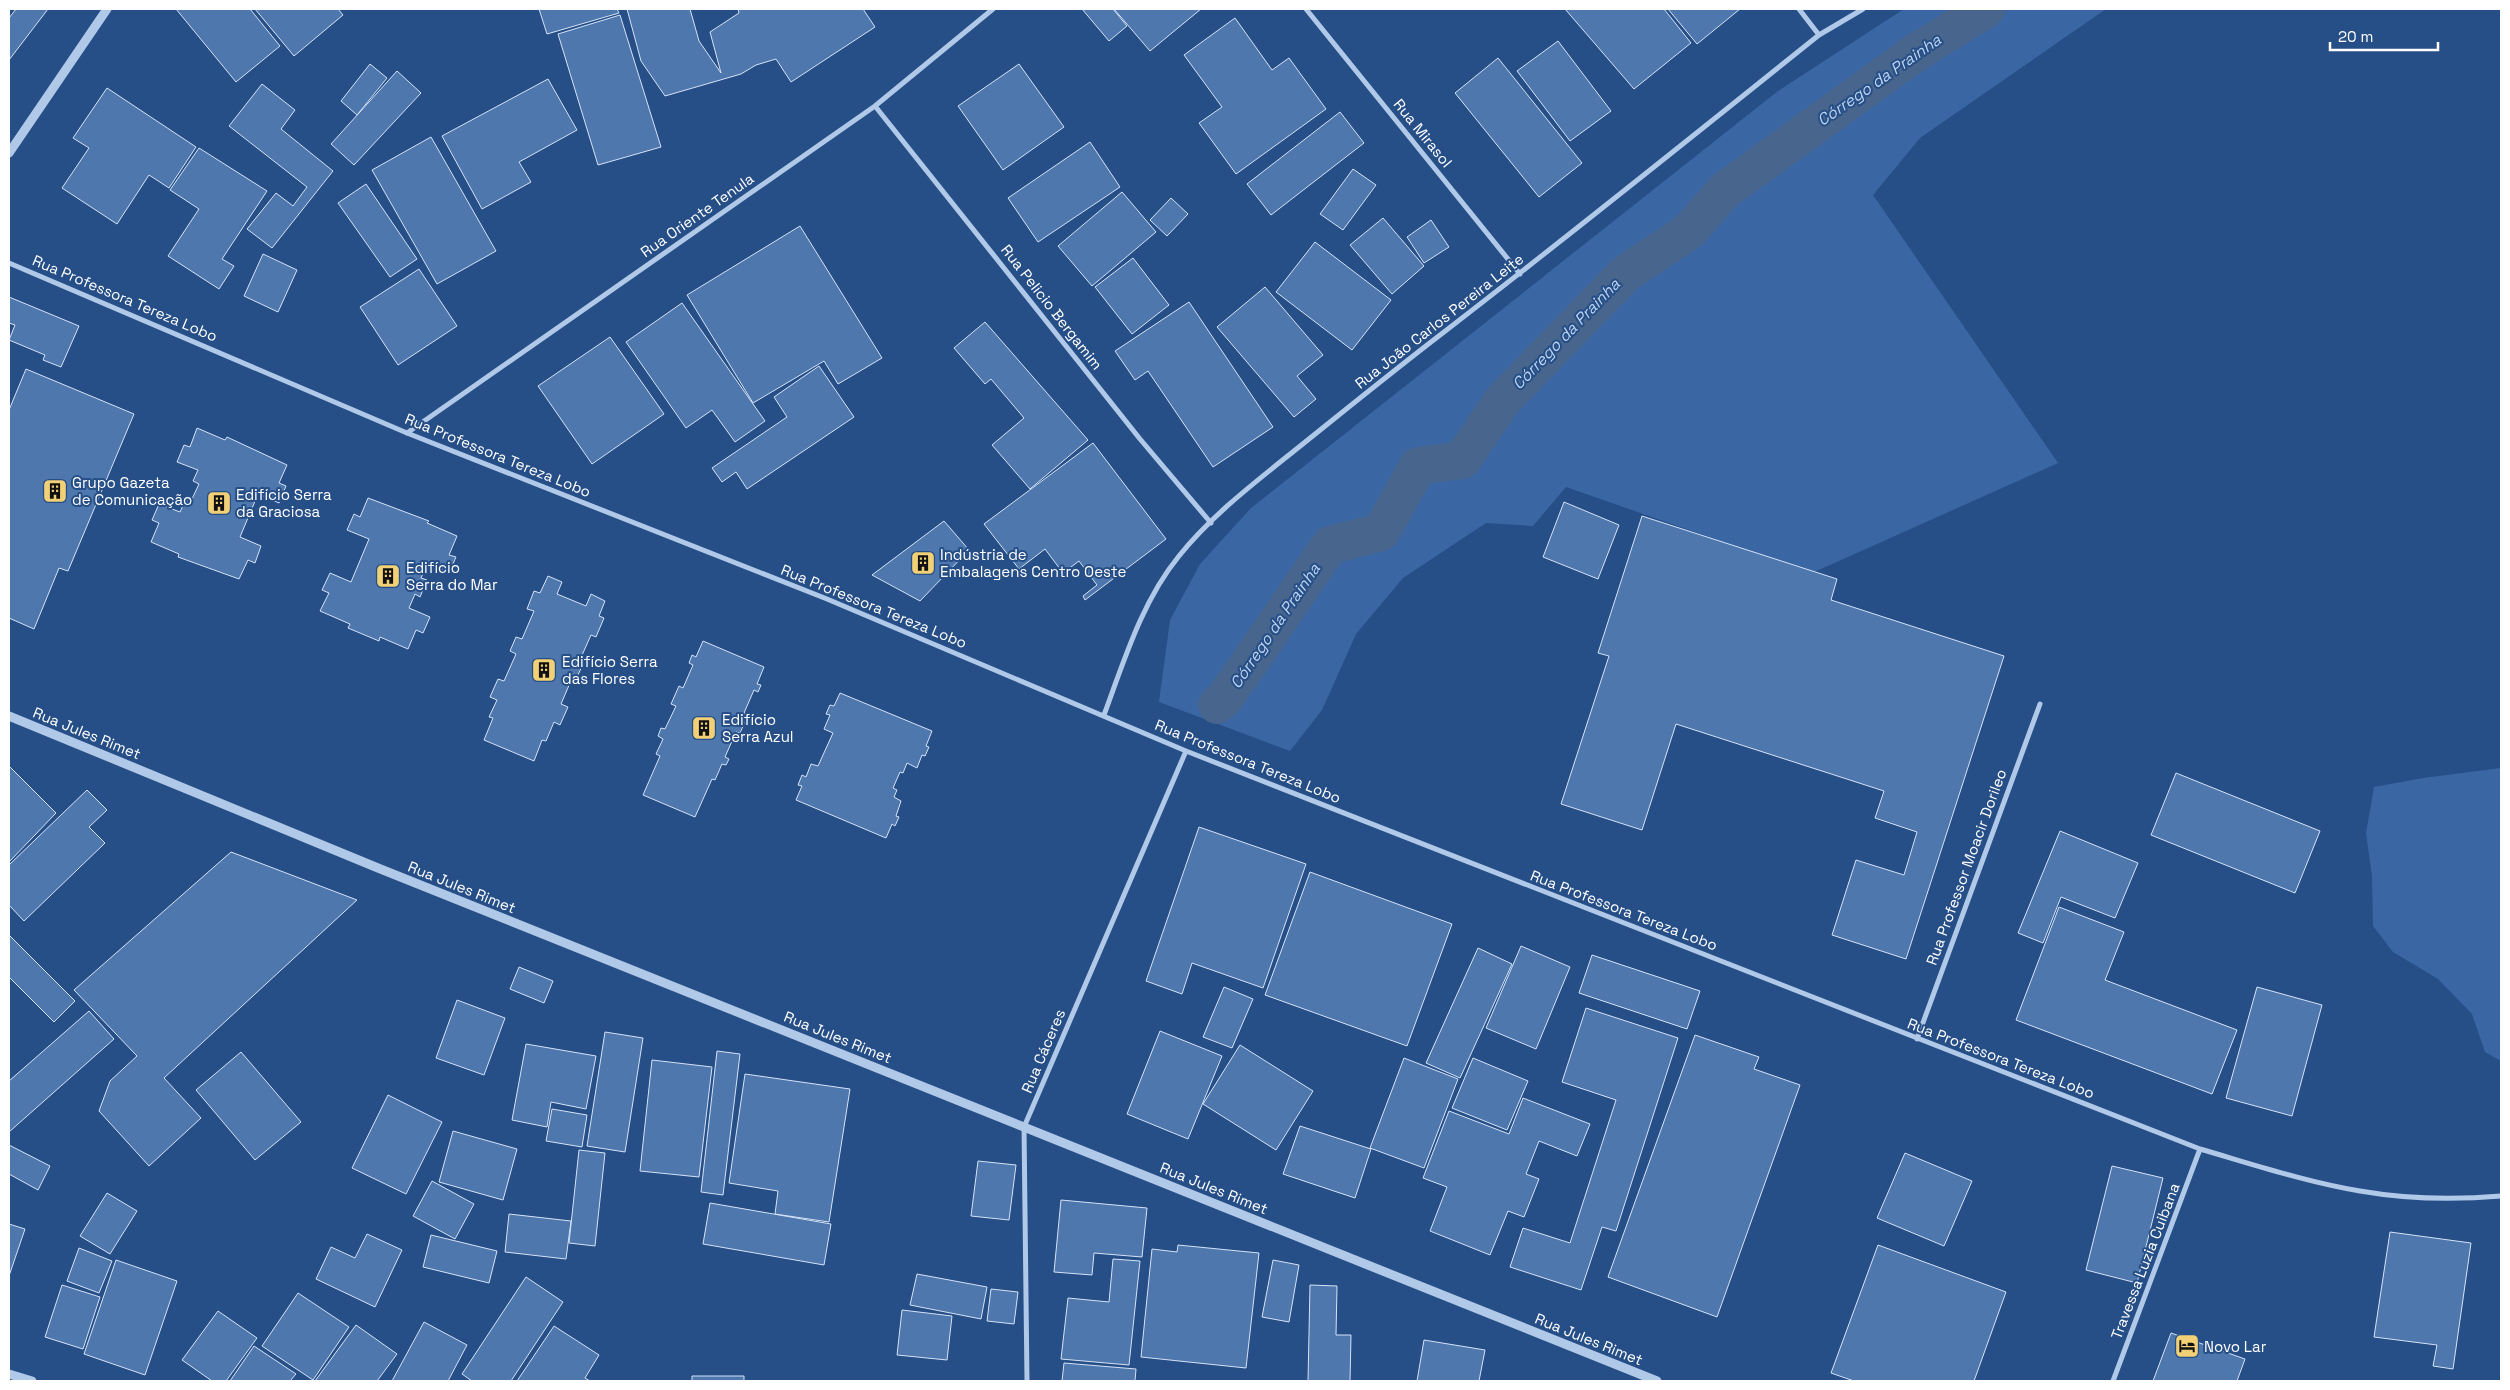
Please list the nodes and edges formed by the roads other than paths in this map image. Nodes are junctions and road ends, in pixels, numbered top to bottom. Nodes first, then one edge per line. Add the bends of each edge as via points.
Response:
1 (107, 9) edge
2 (993, 9) edge
3 (1306, 9) edge
4 (1799, 9) edge
5 (1863, 9) edge
6 (1819, 35) junction
7 (875, 106) junction
8 (9, 153) edge
9 (9, 263) edge
10 (1520, 274) junction
11 (407, 433) junction
12 (1211, 523) junction
13 (2040, 704) dead end
14 (1104, 715) junction
15 (9, 716) edge
16 (1186, 751) junction
17 (1917, 1039) junction
18 (1024, 1126) junction
19 (2200, 1149) junction
20 (2501, 1196) edge
21 (9, 1374) edge
22 (32, 1381) edge
23 (1027, 1381) edge
24 (1657, 1381) edge
25 (2113, 1381) edge

1 - 8 street
2 - 7 street, Rua Oriente Tenula
3 - 10 street, Rua Mirasol
4 - 6 street
5 - 6 street, Rua João Carlos Pereira Leite
6 - 10 street, Rua João Carlos Pereira Leite
7 - 11 street, Rua Oriente Tenula
7 - 12 street, Rua Pelicio Bergamim via 1140,439
9 - 11 street, Rua Professora Tereza Lobo
10 - 12 street, Rua João Carlos Pereira Leite via 1284,459
11 - 14 street, Rua Professora Tereza Lobo via 827,599
12 - 14 street, Rua João Carlos Pereira Leite via 1178,556 1151,599
13 - 17 street, Rua Professor Moacir Dorileo
14 - 16 street, Rua Professora Tereza Lobo
15 - 18 street, Rua Jules Rimet via 387,872
16 - 17 street, Rua Professora Tereza Lobo
16 - 18 street, Rua Cáceres
17 - 19 street, Rua Professora Tereza Lobo
18 - 23 street, Rua Cáceres
18 - 24 street, Rua Jules Rimet
19 - 20 street, Rua Professora Tereza Lobo via 2360,1192 2460,1200
19 - 25 street, Travessa Luzia Cuibana
21 - 22 street

